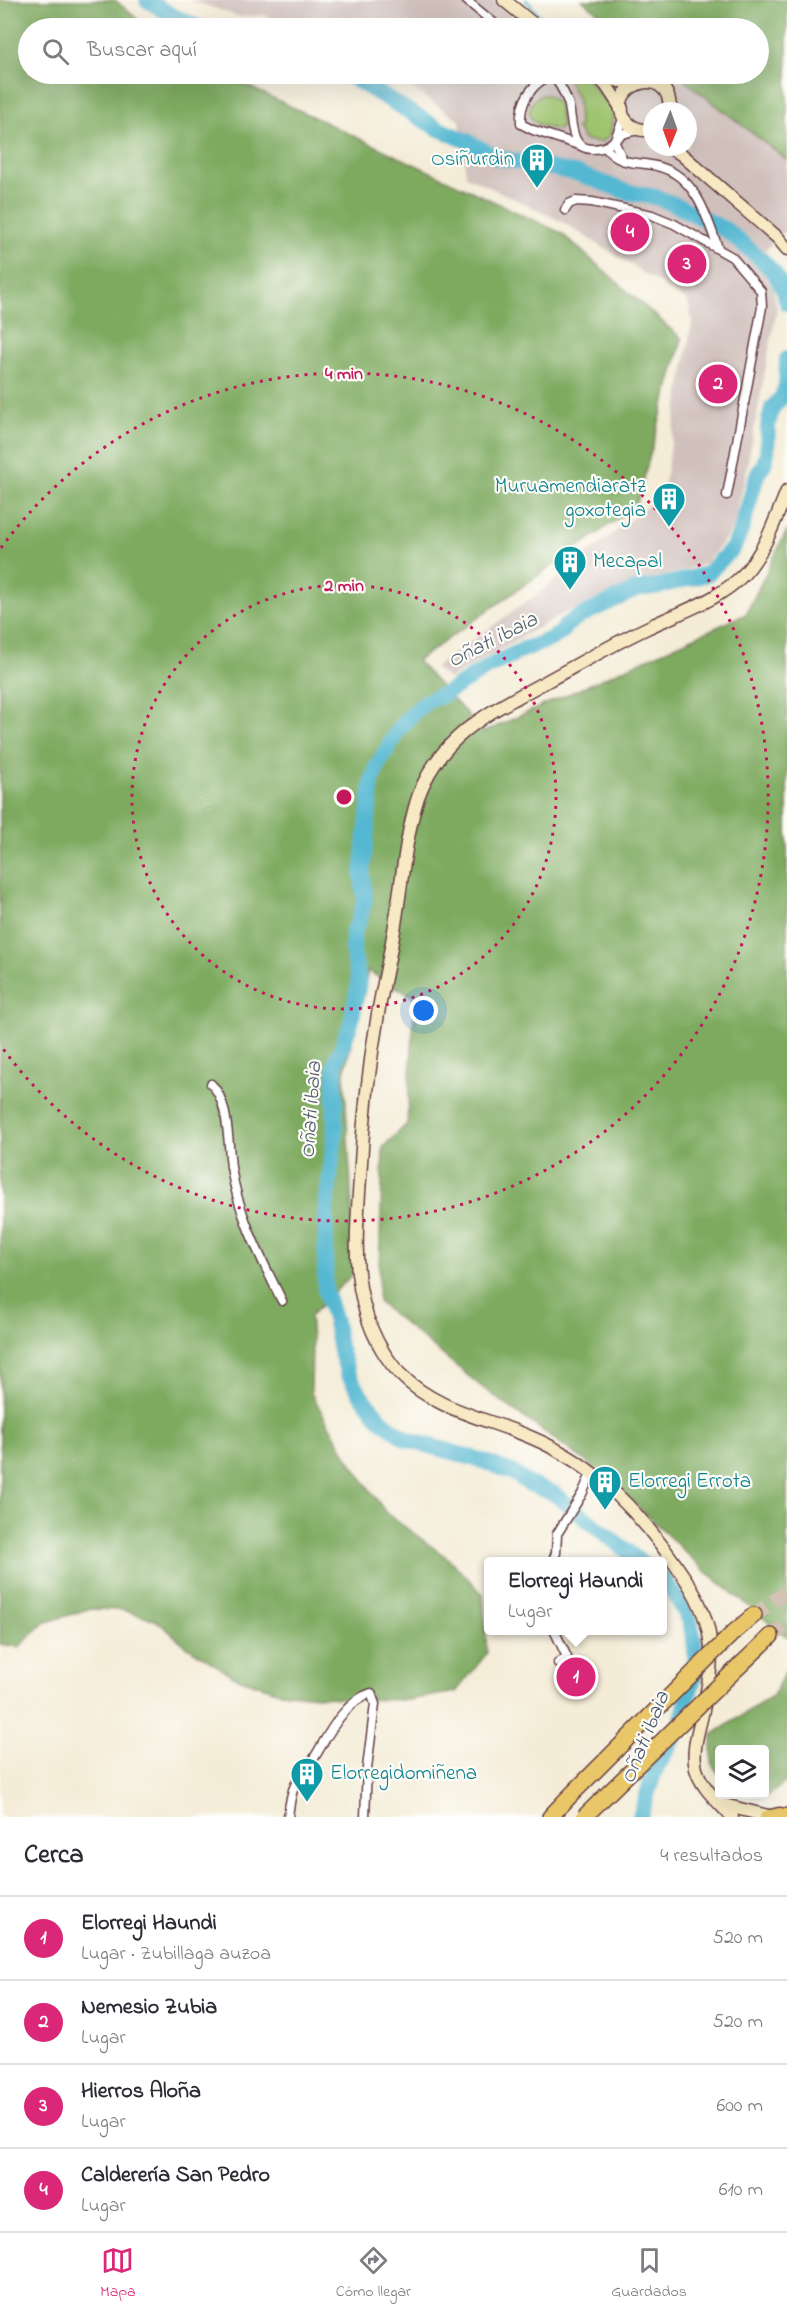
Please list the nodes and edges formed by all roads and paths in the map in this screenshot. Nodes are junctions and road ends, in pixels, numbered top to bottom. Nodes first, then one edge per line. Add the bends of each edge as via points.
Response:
1 (466, 0) edge
2 (504, 0) edge
3 (488, 18) edge
4 (526, 18) edge
5 (539, 84) edge
6 (560, 84) edge
7 (605, 84) edge
8 (636, 84) edge
9 (656, 84) edge
10 (670, 102) edge
11 (622, 111) junction
12 (643, 130) edge
13 (643, 132) edge
14 (614, 141) junction
15 (585, 147) junction
16 (605, 147) junction
17 (686, 156) edge
18 (623, 160) junction
19 (565, 210) dead end
20 (718, 248) junction
21 (787, 249) edge
22 (787, 491) edge
23 (727, 495) dead end
24 (211, 1084) dead end
25 (282, 1301) dead end
26 (592, 1472) junction
27 (554, 1557) edge
28 (754, 1616) tunnel mouth
29 (556, 1635) edge
30 (771, 1636) tunnel mouth
31 (558, 1663) dead end
32 (720, 1804) junction
33 (787, 1815) edge
34 (767, 1816) edge
35 (288, 1817) edge
36 (365, 1817) edge
37 (550, 1817) edge
38 (584, 1817) edge
39 (732, 1817) edge

1 - 3 street
2 - 4 main road
5 - 15 street via 521,105 521,124
6 - 15 street via 569,105 574,136
7 - 11 main road
8 - 11 main road via 625,93
9 - 10 main road via 667,92
11 - 12 main road via 628,123
11 - 14 street
13 - 14 street via 626,133
14 - 16 street
14 - 18 street
15 - 16 street
16 - 18 street
17 - 21 main road
18 - 20 street via 673,172 703,207
19 - 20 street via 576,201 652,214
20 - 23 street via 750,276 761,291 762,307
22 - 26 main road via 754,561 731,586 620,641 473,724 430,770 411,822 366,1098 358,1269 367,1318 382,1350 401,1375 421,1391 469,1415 558,1449
24 - 25 street via 219,1091 223,1105 232,1172 243,1215
26 - 27 street via 557,1534
26 - 32 main road via 646,1525 699,1601 710,1636 711,1675 694,1752 698,1775
28 - 37 highway, bridge
29 - 31 street via 567,1657
30 - 38 highway, bridge
32 - 34 main road
32 - 39 main road
33 - 34 main road
35 - 36 street via 295,1785 326,1737 347,1709 371,1693 375,1704

